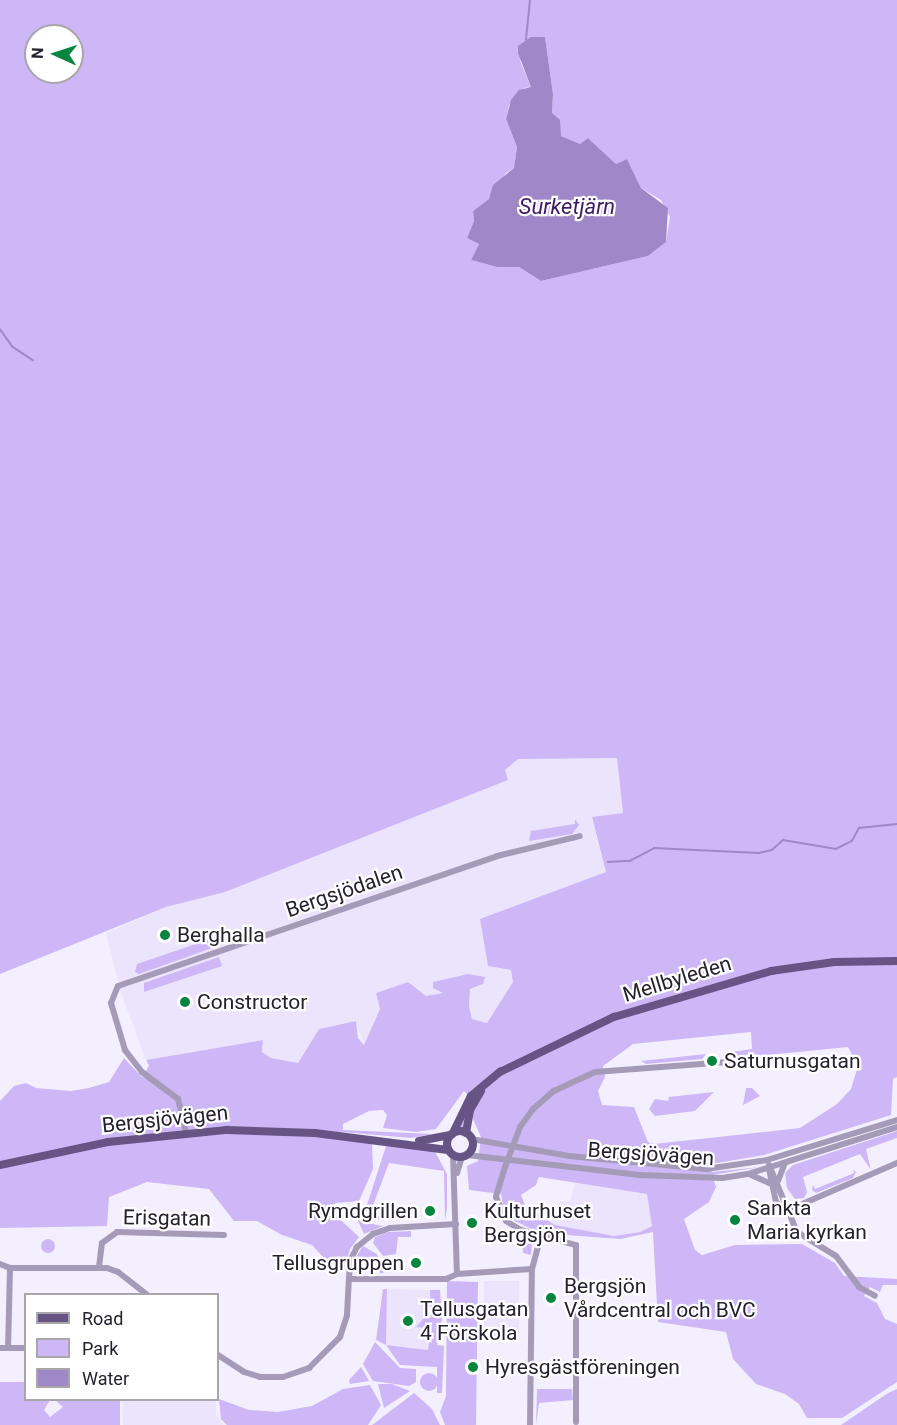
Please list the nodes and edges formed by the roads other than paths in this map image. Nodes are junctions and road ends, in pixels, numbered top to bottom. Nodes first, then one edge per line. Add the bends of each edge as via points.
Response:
1 (580, 836) dead end
2 (897, 961) edge
3 (728, 1062) dead end
4 (484, 1085) junction
5 (897, 1120) edge
6 (897, 1127) edge
7 (186, 1132) junction
8 (452, 1134) junction
9 (469, 1136) junction
10 (407, 1142) junction
11 (458, 1154) junction
12 (767, 1160) junction
13 (785, 1163) junction
14 (897, 1163) edge
15 (0, 1165) edge
16 (769, 1167) junction
17 (748, 1174) junction
18 (778, 1181) junction
19 (769, 1183) junction
20 (786, 1211) junction
21 (456, 1224) junction
22 (224, 1235) dead end
23 (541, 1236) junction
24 (0, 1264) edge
25 (10, 1268) junction
26 (99, 1268) junction
27 (532, 1269) junction
28 (457, 1274) junction
29 (349, 1279) junction
30 (145, 1293) edge
31 (875, 1296) dead end
32 (0, 1348) edge
33 (8, 1348) junction
34 (24, 1348) edge
35 (219, 1356) edge
36 (576, 1422) dead end
37 (530, 1425) edge

1 - 7 street, Bergsjödalen via 497,856 118,986 111,1003 126,1050 142,1072 178,1099
2 - 4 main road, Mellbyleden via 804,966 686,993 569,1037 510,1065
3 - 23 street, bridge via 595,1072 554,1091 529,1113 496,1192 501,1216 511,1225
4 - 8 main road, Mellbyleden via 471,1096
4 - 9 main road, Mellbyleden via 470,1110
5 - 12 street, Bergsjövägen
6 - 13 street, Bergsjövägen
7 - 10 main road, Bergsjövägen via 270,1130
7 - 15 main road, Bergsjövägen via 96,1144
8 - 9 main road, Bergsjövägen
8 - 10 main road, Bergsjövägen
8 - 11 main road
9 - 11 main road
9 - 12 street, Bergsjövägen via 484,1144 680,1169 721,1168
10 - 11 main road, Bergsjövägen
11 - 17 street, Bergsjövägen via 665,1178
11 - 21 street
12 - 16 street
13 - 16 street, Bergsjövägen
13 - 18 street
14 - 20 street
16 - 17 street, Bergsjövägen
16 - 18 street
16 - 19 street
17 - 19 street
18 - 20 street via 786,1199
19 - 20 street via 776,1202
20 - 31 street via 797,1232 836,1256 859,1287
21 - 28 street
21 - 29 street via 390,1228 373,1234 357,1246 350,1261
22 - 26 street, Erisgatan via 117,1232 102,1243
23 - 27 street
23 - 36 street via 573,1242 576,1248
24 - 25 street
25 - 26 street
25 - 33 street
26 - 30 street via 118,1272
27 - 28 street
27 - 37 street
28 - 29 street via 446,1279
29 - 35 street via 347,1315 340,1337 309,1368 283,1377 260,1377 235,1368
32 - 33 street
33 - 34 street

